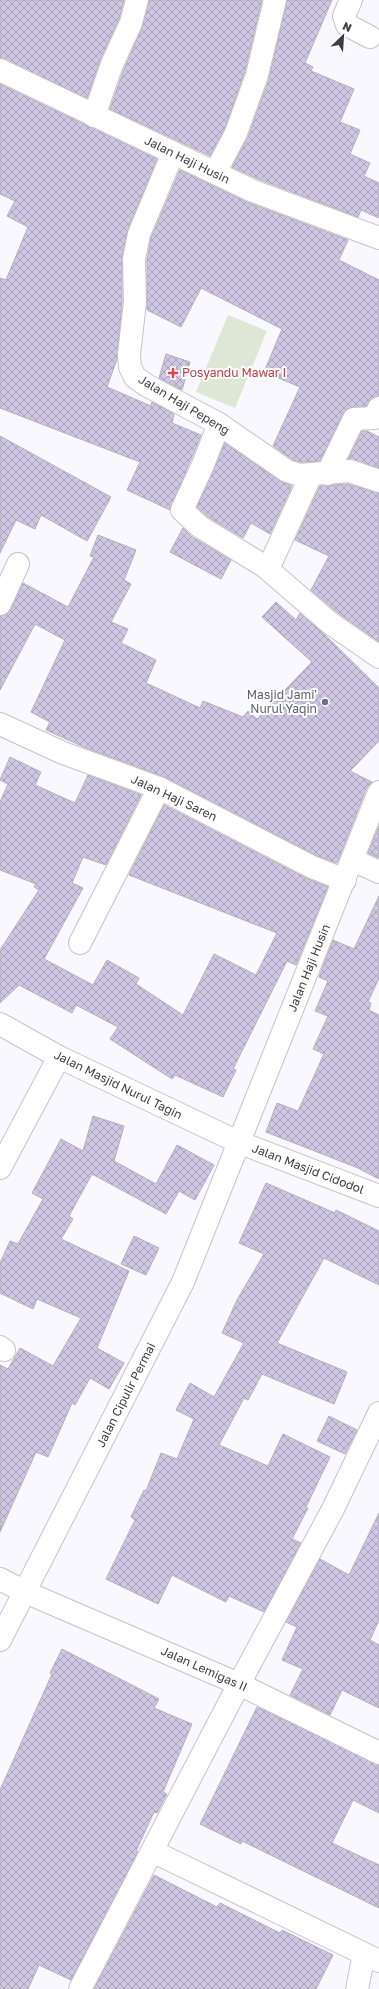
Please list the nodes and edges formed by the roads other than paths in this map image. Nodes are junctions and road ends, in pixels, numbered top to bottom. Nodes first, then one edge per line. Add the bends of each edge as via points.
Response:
1 (137, 0) edge
2 (275, 0) edge
3 (351, 0) edge
4 (370, 37) dead end
5 (0, 70) edge
6 (94, 116) junction
7 (174, 153) junction
8 (215, 173) junction
9 (379, 238) edge
10 (379, 408) edge
11 (219, 424) junction
12 (319, 474) junction
13 (379, 481) edge
14 (18, 564) dead end
15 (268, 569) junction
16 (0, 604) edge
17 (379, 657) edge
18 (0, 724) edge
19 (159, 788) junction
20 (379, 792) edge
21 (353, 860) junction
22 (379, 872) edge
23 (345, 880) junction
24 (80, 943) dead end
25 (0, 1024) edge
26 (59, 1057) junction
27 (238, 1142) junction
28 (0, 1168) edge
29 (379, 1196) edge
30 (379, 1413) edge
31 (0, 1579) edge
32 (25, 1592) junction
33 (0, 1640) edge
34 (239, 1684) junction
35 (379, 1753) edge
36 (152, 1851) junction
37 (371, 1957) edge
38 (80, 1989) edge
39 (357, 1989) edge

1 - 6 street via 131,23 112,64
2 - 8 street via 257,75 236,133
3 - 4 street via 344,16 347,25
5 - 6 street, Jalan Haji Husin
6 - 7 street, Jalan Haji Husin
7 - 8 street, Jalan Haji Husin
7 - 11 street, Jalan Haji Pepeng via 139,234 134,258 135,302 130,333 130,367 135,377 146,385
8 - 9 street, Jalan Haji Husin via 253,191
10 - 12 street via 374,418 354,419
11 - 12 street, Jalan Haji Pepeng via 270,462 287,471 300,475
11 - 15 street via 182,510 199,526
12 - 13 street, Jalan Haji Pepeng via 350,471
12 - 15 street
14 - 16 street
15 - 17 street via 330,623
18 - 19 street, Jalan Haji Saren via 63,753
19 - 23 street, Jalan Haji Saren via 312,867
19 - 24 street
20 - 21 street, Jalan Haji Husin
21 - 22 street
21 - 23 street, Jalan Haji Husin
23 - 27 street, Jalan Haji Husin
25 - 26 street, Jalan Masjid Nurul Tagin
26 - 27 street, Jalan Masjid Nurul Tagin
26 - 28 street
27 - 29 street, Jalan Masjid Cidodol
27 - 32 street, Jalan Cipulir Permai via 181,1287
30 - 34 street via 334,1509
31 - 32 street, Jalan Lemigas II
32 - 33 street, Jalan Cipulir Permai
32 - 34 street, Jalan Lemigas II
34 - 35 street, Jalan Lemigas II
34 - 36 street
36 - 37 street
36 - 38 street
37 - 39 street

